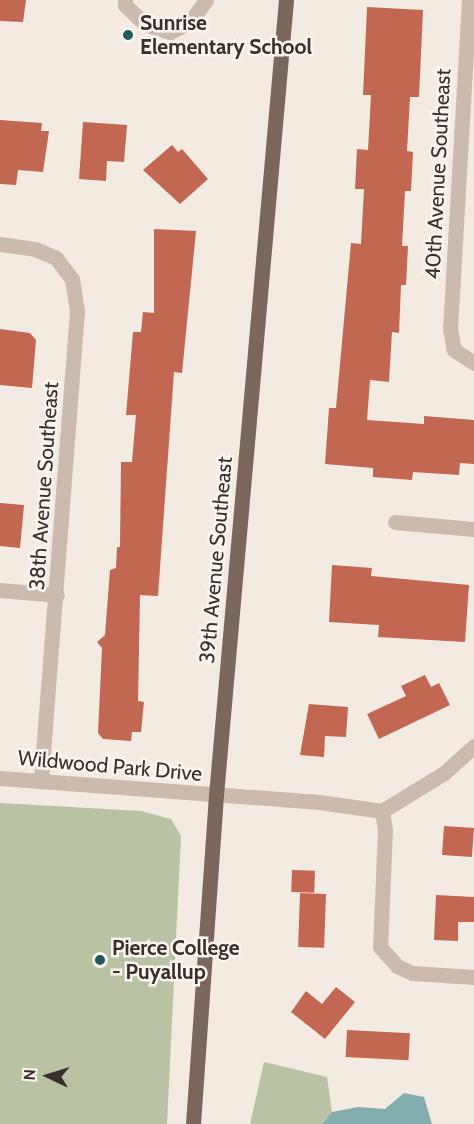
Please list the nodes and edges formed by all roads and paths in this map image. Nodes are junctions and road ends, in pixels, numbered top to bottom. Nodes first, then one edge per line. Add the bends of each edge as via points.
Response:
1 (125, 0) edge
2 (206, 0) edge
3 (286, 0) edge
4 (469, 0) edge
5 (468, 131) edge
6 (0, 244) edge
7 (474, 363) edge
8 (395, 522) dead end
9 (474, 529) edge
10 (0, 590) edge
11 (57, 595) junction
12 (474, 746) edge
13 (0, 778) edge
14 (41, 782) junction
15 (216, 795) junction
16 (382, 811) junction
17 (474, 977) edge
18 (193, 1124) edge

1 - 2 street via 124,5 145,24 170,32 190,22
3 - 15 main road, 39th Avenue Southeast
4 - 5 street, 40th Avenue Southeast
5 - 7 street, 40th Avenue Southeast via 450,328 454,350
6 - 11 street, 38th Avenue Southeast via 35,249 56,258 67,270 76,294
8 - 9 street
10 - 11 street
11 - 14 street, 38th Avenue Southeast
12 - 16 street via 444,773
13 - 14 street, Wildwood Park Drive
14 - 15 street, Wildwood Park Drive
15 - 16 street, Wildwood Park Drive
15 - 18 main road, 39th Avenue Southeast
16 - 17 street via 385,830 380,947 398,966 412,973

